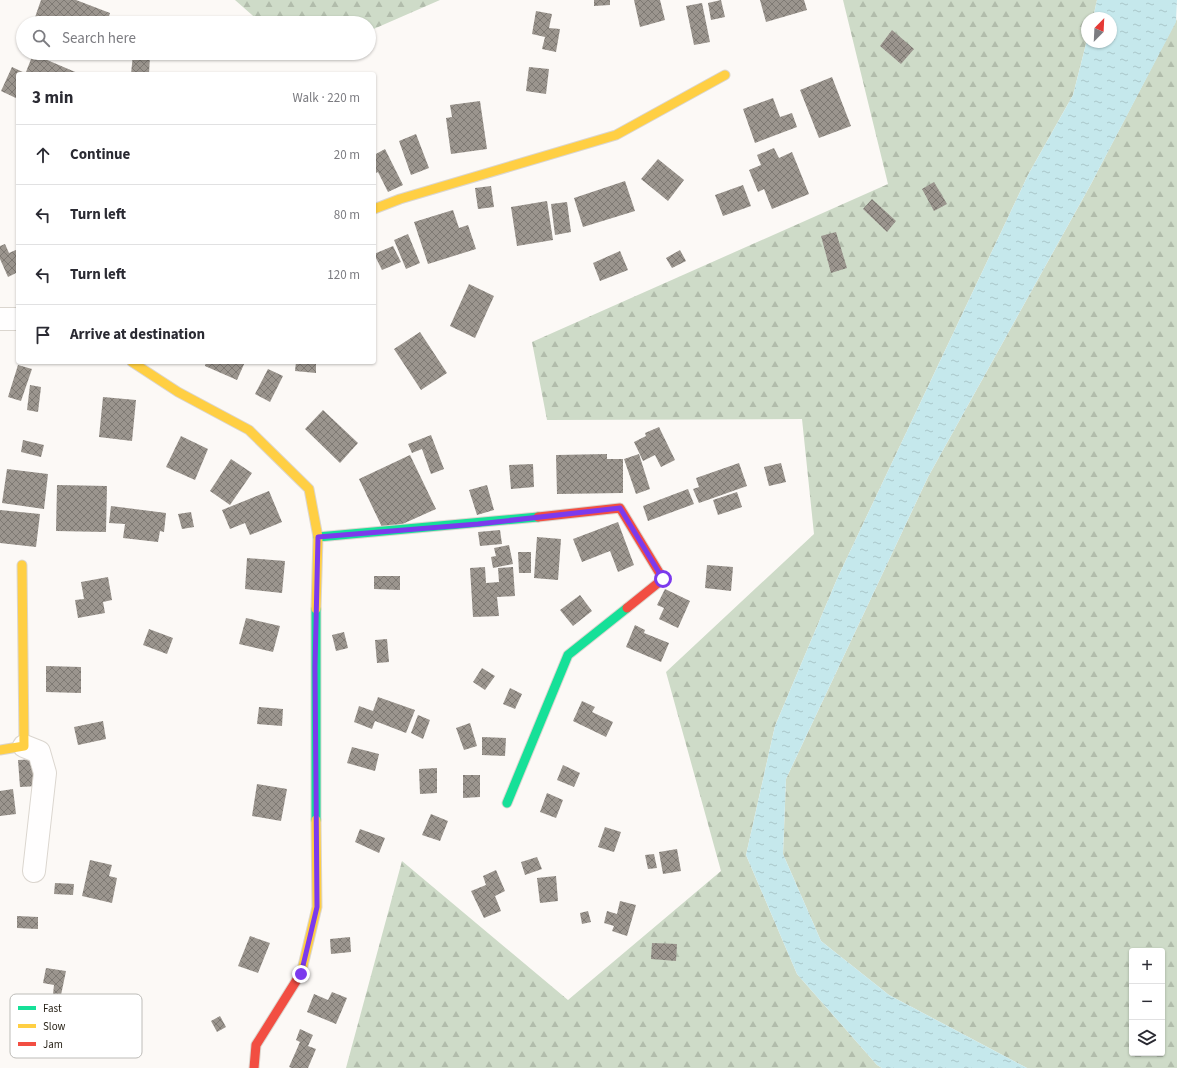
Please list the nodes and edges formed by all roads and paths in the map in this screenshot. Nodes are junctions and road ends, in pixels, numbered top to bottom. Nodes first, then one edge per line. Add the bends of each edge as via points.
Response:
1 (725, 75) dead end
2 (376, 208) edge
3 (0, 319) edge
4 (16, 319) edge
5 (135, 364) edge
6 (318, 537) junction
7 (22, 565) dead end
8 (24, 746) junction
9 (0, 750) edge
10 (508, 803) dead end
11 (34, 871) dead end
12 (254, 1068) edge

1 - 2 street via 616,135
3 - 4 street
5 - 6 street via 178,392 249,430 309,489
6 - 10 street via 478,524 620,508 663,579 568,655
6 - 12 street via 315,667 317,907 301,974 256,1045
7 - 8 street
8 - 9 street
8 - 11 street via 39,752 45,773

